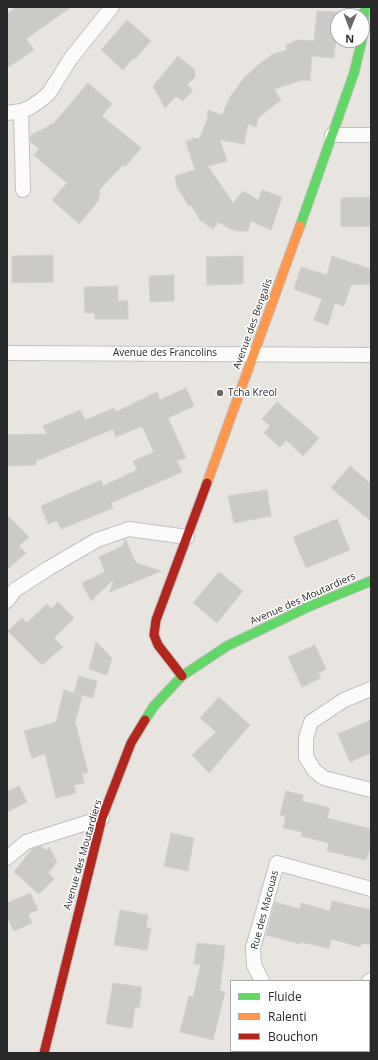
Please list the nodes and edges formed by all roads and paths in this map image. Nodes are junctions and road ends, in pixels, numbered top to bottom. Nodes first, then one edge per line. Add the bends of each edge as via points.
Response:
1 (112, 7) edge
2 (360, 48) edge
3 (21, 111) junction
4 (7, 113) edge
5 (332, 135) junction
6 (371, 135) edge
7 (24, 190) dead end
8 (7, 353) edge
9 (254, 354) junction
10 (371, 354) edge
11 (187, 537) junction
12 (371, 581) edge
13 (7, 601) edge
14 (182, 676) junction
15 (371, 689) edge
16 (371, 790) edge
17 (102, 818) junction
18 (7, 858) edge
19 (371, 888) edge
20 (262, 980) edge
21 (44, 1053) edge

1 - 3 street via 71,58 49,93
2 - 5 street, Avenue des Bengalis
3 - 4 street
3 - 7 street
5 - 6 street
5 - 9 street, Avenue des Bengalis
8 - 9 street, Avenue des Francolins
9 - 10 street, Avenue des Francolins
9 - 11 street, Avenue des Bengalis
11 - 13 street via 129,530 97,540 15,590
11 - 14 street, Avenue des Bengalis via 156,620 154,635 158,645
12 - 14 street, Avenue des Moutardiers via 308,607 227,646
14 - 17 street, Avenue des Moutardiers via 154,706 131,743
15 - 16 street via 344,700 311,722 306,738 306,757 314,770 324,778
17 - 18 street via 26,842
17 - 21 street, Avenue des Moutardiers
19 - 20 street, Rue des Macouas via 277,863 253,948 254,965

